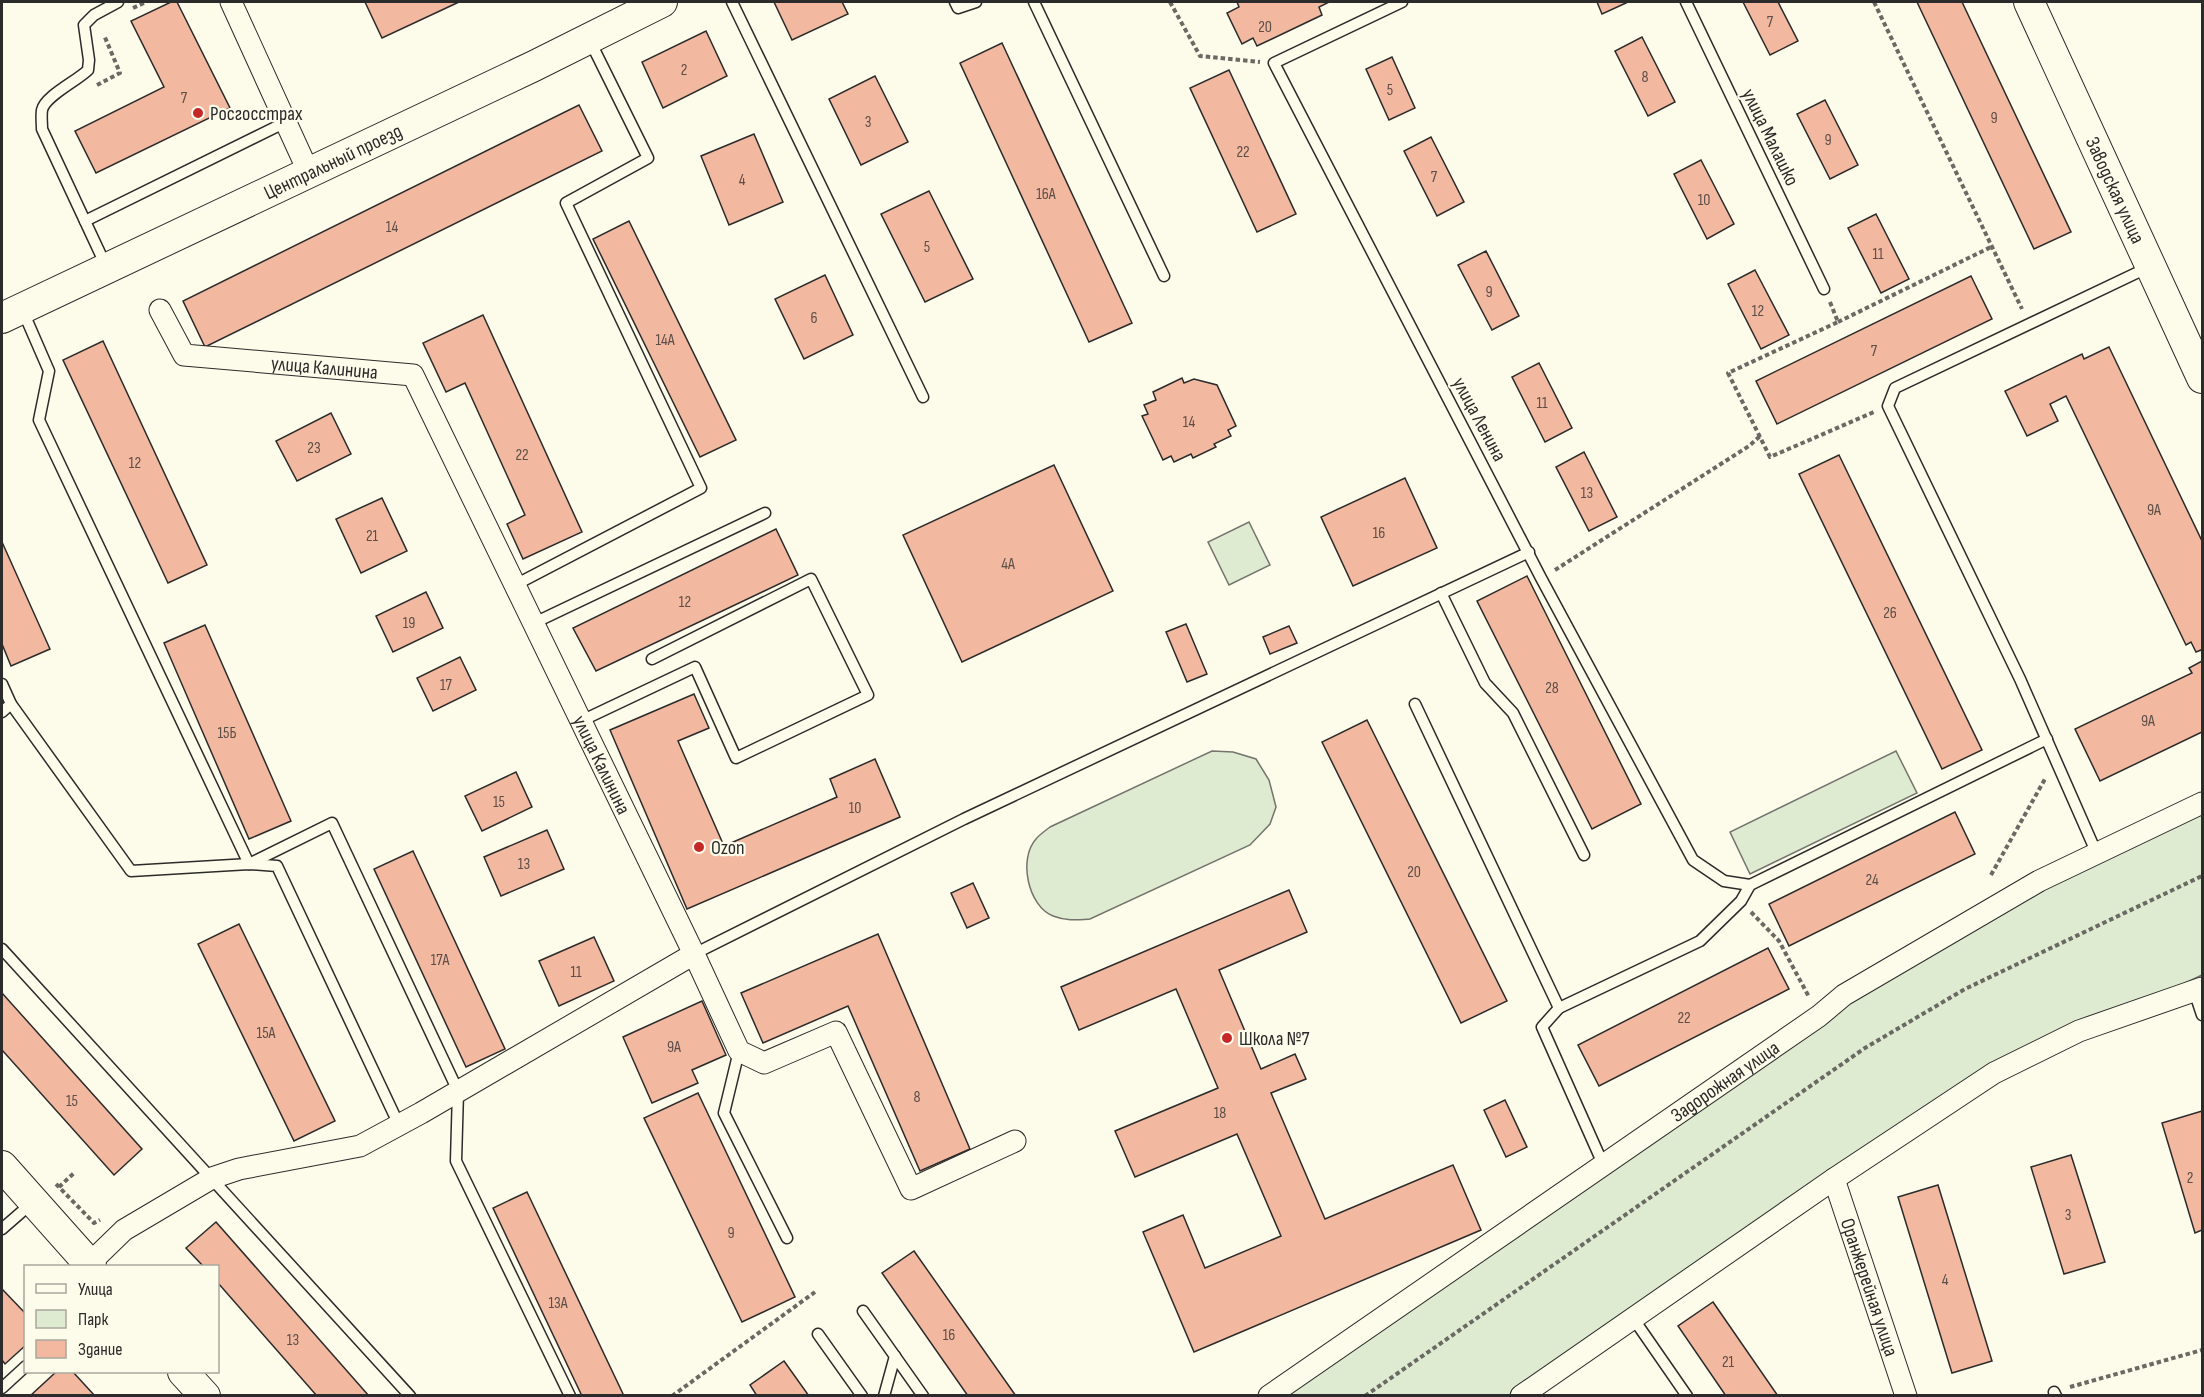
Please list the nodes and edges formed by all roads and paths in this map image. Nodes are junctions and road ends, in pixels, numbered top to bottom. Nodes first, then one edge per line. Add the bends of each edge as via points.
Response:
1 (118, 2) edge
2 (146, 2) edge
3 (231, 2) edge
4 (662, 2) edge
5 (732, 2) edge
6 (955, 2) edge
7 (976, 2) edge
8 (1034, 2) edge
9 (1170, 2) edge
10 (1402, 2) edge
11 (1686, 2) edge
12 (1874, 2) edge
13 (2029, 2) edge
14 (130, 9) dead end
15 (104, 26) dead end
16 (588, 38) junction
17 (1274, 63) junction
18 (90, 89) dead end
19 (286, 122) junction
20 (309, 173) junction
21 (85, 221) junction
22 (1991, 247) junction
23 (2151, 266) junction
24 (107, 267) junction
25 (1164, 276) dead end
26 (1824, 289) joint
27 (160, 310) dead end
28 (12, 313) edge
29 (1838, 322) junction
30 (2029, 324) junction
31 (2202, 378) edge
32 (923, 397) dead end
33 (1888, 406) junction
34 (1760, 436) junction
35 (765, 513) dead end
36 (1529, 552) junction
37 (1542, 578) junction
38 (515, 585) junction
39 (1441, 593) junction
40 (534, 623) junction
41 (652, 659) dead end
42 (2, 684) edge
43 (11, 704) junction
44 (1415, 704) dead end
45 (2, 712) edge
46 (581, 721) junction
47 (2047, 739) junction
48 (2056, 760) junction
49 (2202, 803) edge
50 (2097, 854) junction
51 (1584, 855) dead end
52 (249, 864) junction
53 (1991, 875) dead end
54 (2202, 876) edge
55 (1750, 885) junction
56 (1740, 901) junction
57 (2, 949) edge
58 (694, 954) junction
59 (2198, 990) edge
60 (1559, 1008) junction
61 (2202, 1015) edge
62 (1819, 1016) junction
63 (739, 1051) junction
64 (458, 1091) junction
65 (399, 1125) junction
66 (1015, 1141) dead end
67 (1603, 1164) junction
68 (2, 1166) edge
69 (74, 1173) dead end
70 (212, 1178) junction
71 (1834, 1179) junction
72 (49, 1189) junction
73 (103, 1219) dead end
74 (2, 1228) edge
75 (787, 1238) dead end
76 (90, 1265) edge
77 (815, 1292) dead end
78 (863, 1311) dead end
79 (1633, 1318) junction
80 (818, 1334) dead end
81 (2202, 1350) edge
82 (895, 1356) junction
83 (24, 1368) edge
84 (185, 1373) edge
85 (2, 1388) edge
86 (2055, 1394) edge
87 (205, 1395) edge
88 (410, 1395) edge
89 (570, 1395) edge
90 (672, 1395) edge
91 (862, 1395) edge
92 (884, 1395) edge
93 (923, 1395) edge
94 (1269, 1395) edge
95 (1365, 1395) edge
96 (1521, 1395) edge
97 (1687, 1395) edge
98 (1906, 1395) edge

1 - 21 lane via 84,25 88,70 47,99 42,108 42,129
2 - 14 path
3 - 19 street
4 - 16 main road, Центральный проезд
5 - 32 lane
6 - 7 lane via 958,8
8 - 25 lane
9 - 17 path via 1200,56
10 - 17 lane
11 - 26 lane, улица Малашко
12 - 22 path
13 - 23 main road, Заводская улица
15 - 18 path via 103,34 120,73
16 - 20 main road, Центральный проезд
16 - 38 lane via 648,159 566,203 701,488
17 - 36 lane, улица Ленина
19 - 20 street
19 - 21 lane
20 - 24 main road, Центральный проезд
21 - 24 lane
22 - 29 path
22 - 30 path
23 - 30 lane
23 - 31 main road, Заводская улица
24 - 28 main road, Центральный проезд
26 - 29 path
27 - 38 street, улица Калинина via 184,355 413,375
28 - 52 lane via 49,371 39,420
29 - 34 path via 1728,373
30 - 33 lane via 1894,388
33 - 34 path via 1770,457
33 - 47 lane
34 - 37 path
35 - 40 lane
36 - 37 lane, улица Ленина
36 - 39 lane
37 - 55 lane, улица Ленина via 1693,860 1724,880
38 - 40 street, улица Калинина
39 - 51 lane via 1485,683 1513,713
39 - 58 lane via 964,819
40 - 46 street, улица Калинина
41 - 46 lane via 811,579 868,695 736,758 695,667
42 - 43 lane
43 - 45 lane
43 - 52 lane via 131,871
44 - 60 lane
46 - 58 street, улица Калинина
47 - 48 lane
47 - 55 lane
48 - 50 lane
48 - 53 path
49 - 50 street, Задорожная улица
50 - 62 street, Задорожная улица via 2039,881 1844,995
52 - 64 lane via 332,823
52 - 65 lane via 277,866
54 - 95 path via 1965,989 1865,1048
55 - 56 lane
56 - 60 lane via 1700,941
56 - 62 path via 1779,941
57 - 70 lane
58 - 63 street, улица Калинина
58 - 64 street
59 - 61 lane
59 - 71 street via 2079,1031 1994,1073
60 - 67 lane via 1542,1028
62 - 67 street, Задорожная улица
63 - 66 street via 764,1063 836,1032 911,1189
63 - 75 lane via 724,1113
64 - 65 street
64 - 89 lane via 456,1161
65 - 70 street via 360,1146 239,1169
67 - 94 street, Задорожная улица
68 - 72 main road
69 - 72 path
70 - 76 street via 124,1230
70 - 88 lane
71 - 79 street
71 - 98 street, Оранжерейная улица
72 - 73 path via 94,1223
72 - 74 lane
72 - 76 main road
77 - 90 path
78 - 82 lane
79 - 96 street
79 - 97 lane
80 - 91 lane
81 - 86 path
82 - 92 lane
82 - 93 lane
83 - 85 lane
84 - 87 main road

